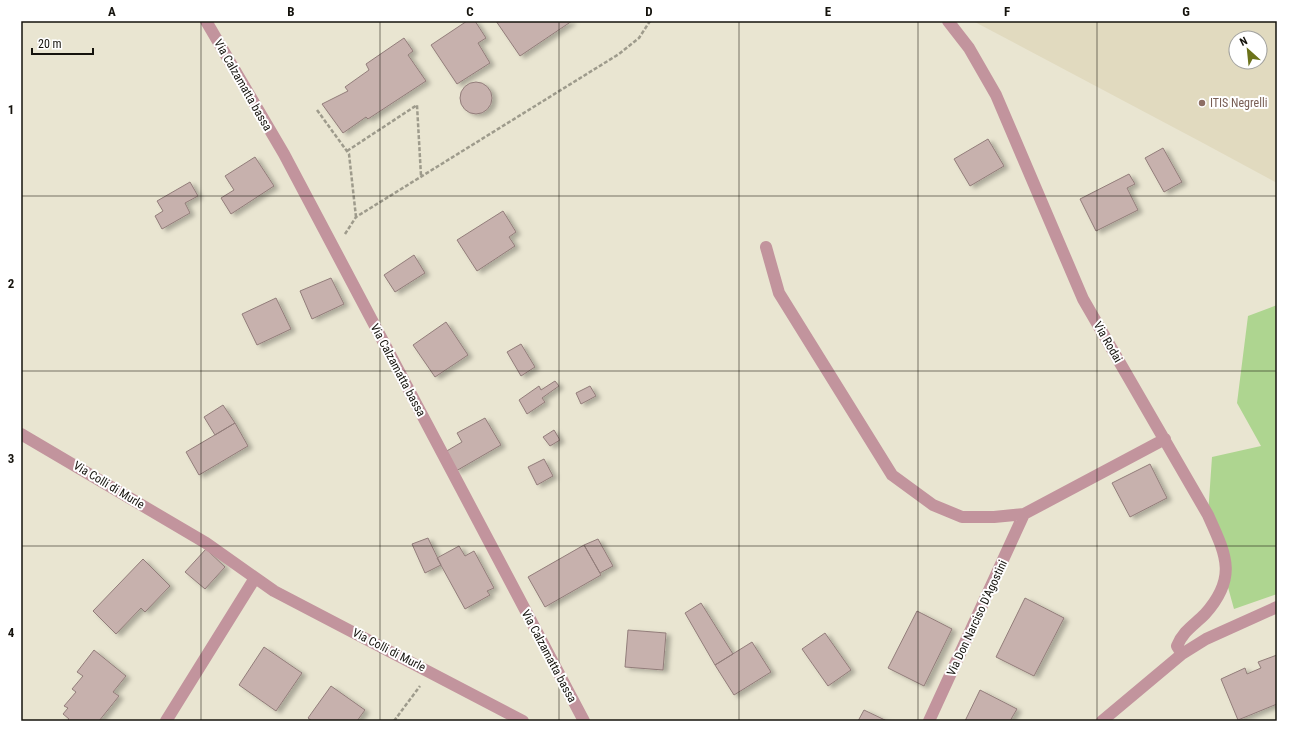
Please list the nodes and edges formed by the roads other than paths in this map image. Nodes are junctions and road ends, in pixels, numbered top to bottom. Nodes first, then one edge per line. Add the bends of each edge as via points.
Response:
1 (206, 21) edge
2 (948, 21) edge
3 (766, 247) dead end
4 (21, 434) edge
5 (1165, 439) junction
6 (1024, 514) junction
7 (255, 578) junction
8 (1277, 607) edge
9 (1182, 654) junction
10 (166, 721) edge
11 (523, 721) edge
12 (584, 721) edge
13 (929, 721) edge
14 (1102, 721) edge

1 - 12 street, Via Calzamatta bassa via 284,154
2 - 5 street, Via Rodai via 969,48 996,95 1083,298
3 - 6 street via 779,292 892,475 933,505 962,517
4 - 7 street, Via Colli di Murle via 206,543
5 - 6 street
5 - 9 street, Via Rodai via 1208,515 1223,550 1226,566 1226,578 1218,595 1205,613 1181,636 1177,646
6 - 13 street, Via Don Narciso D'Agostini
7 - 10 street
7 - 11 street, Via Colli di Murle via 274,591
8 - 9 street via 1206,639
9 - 14 street

